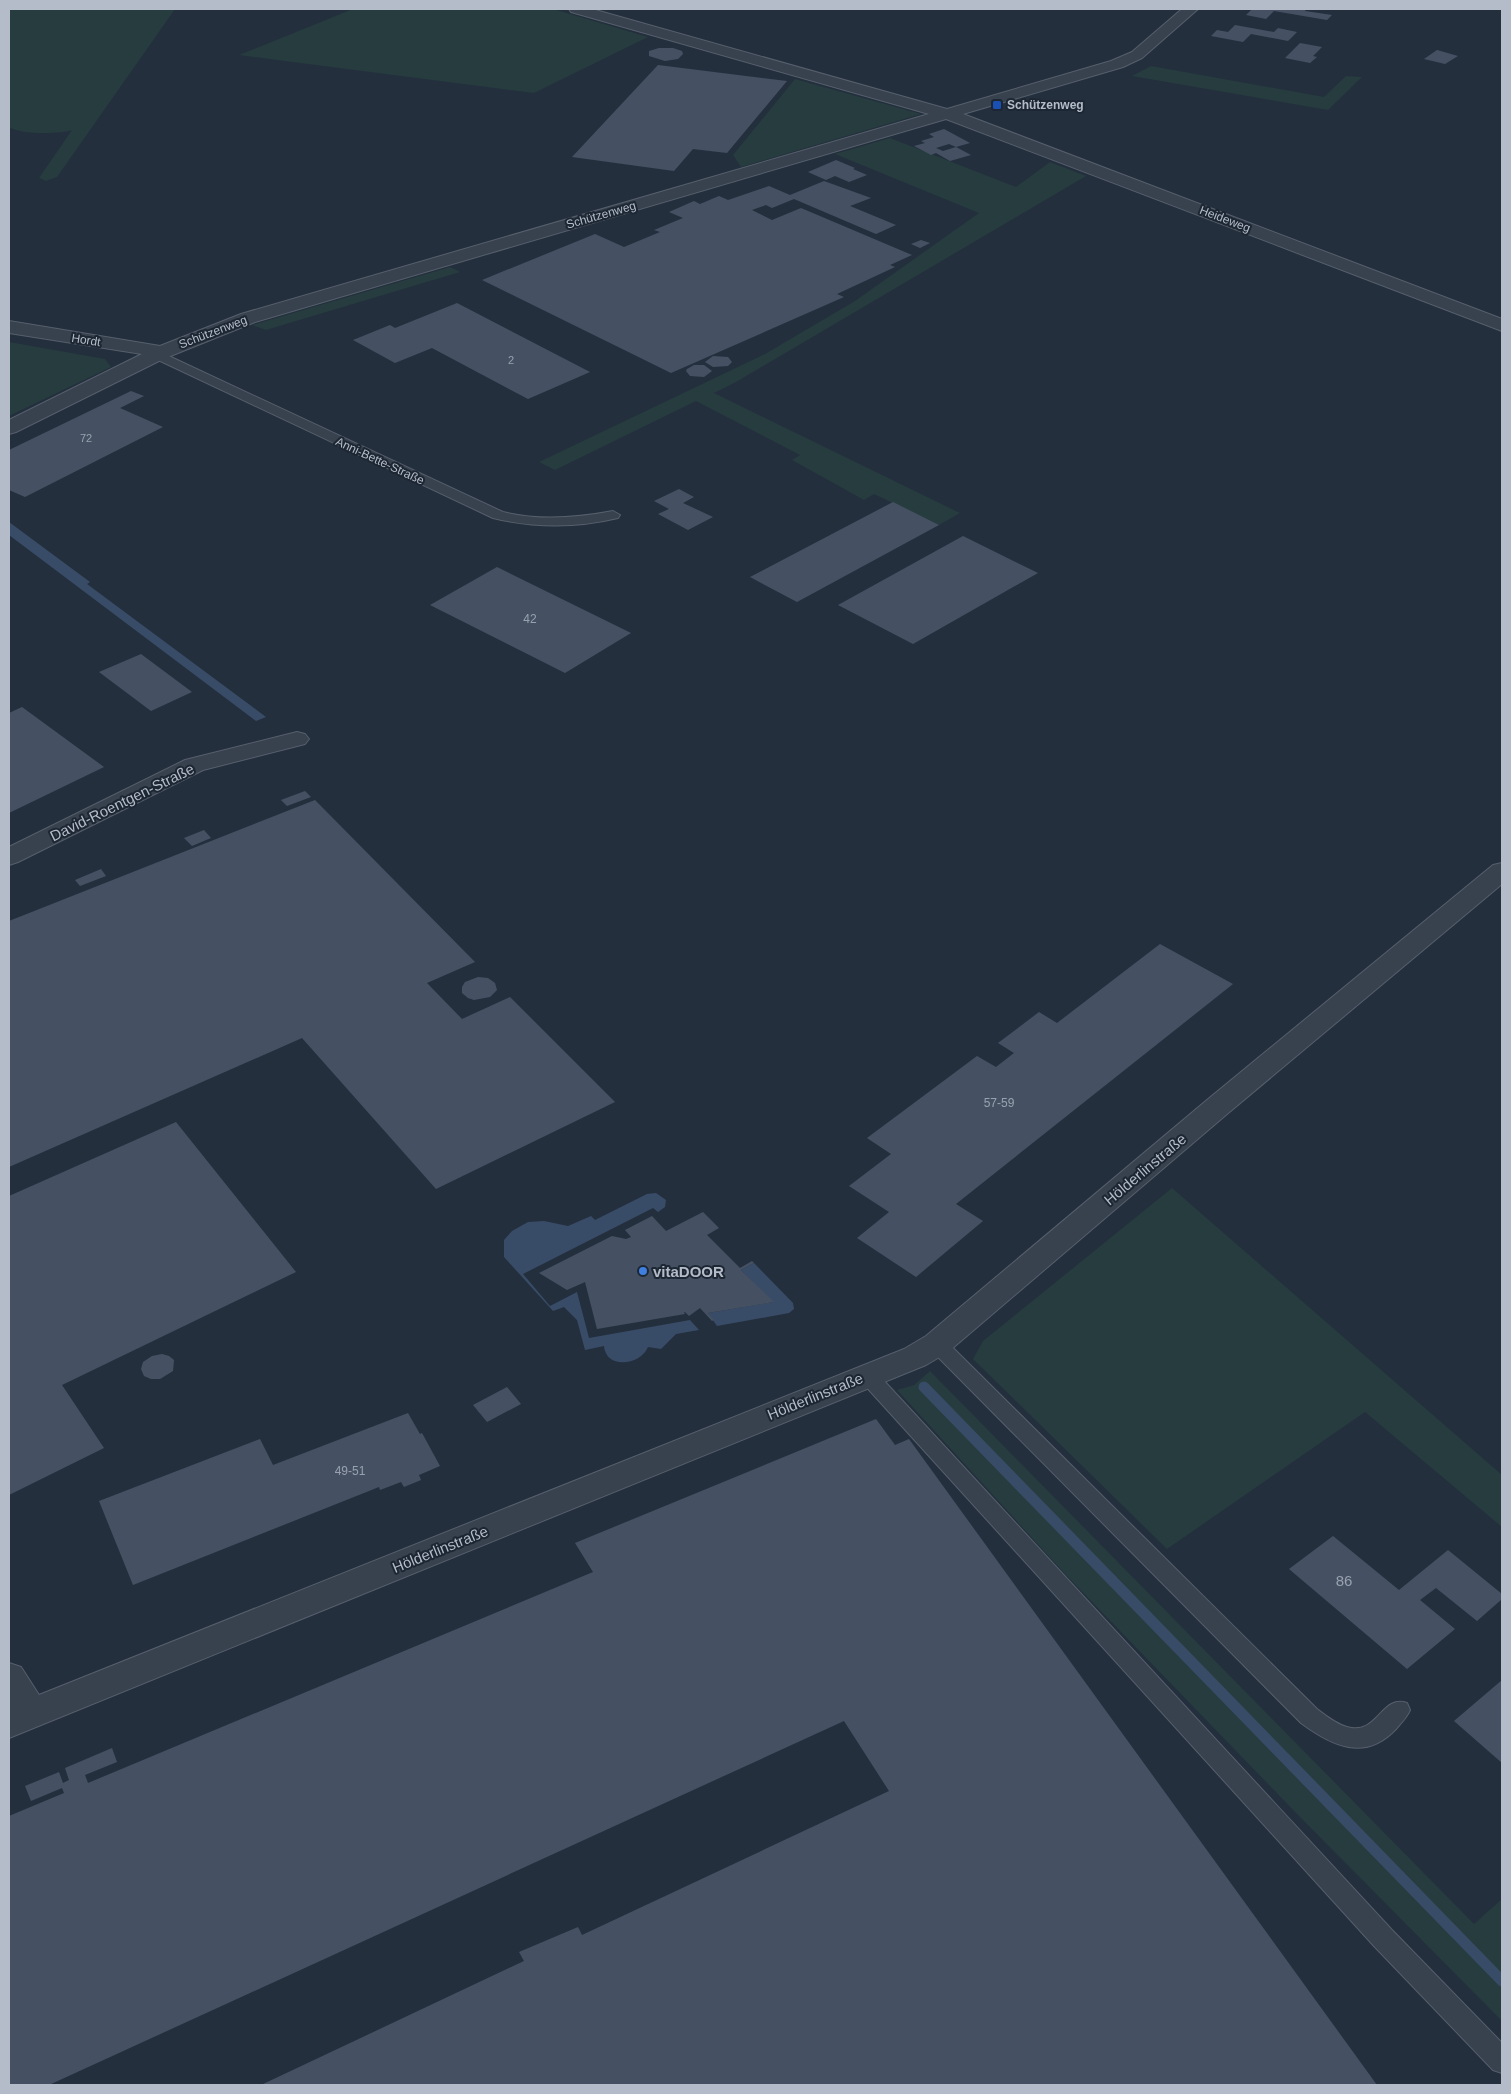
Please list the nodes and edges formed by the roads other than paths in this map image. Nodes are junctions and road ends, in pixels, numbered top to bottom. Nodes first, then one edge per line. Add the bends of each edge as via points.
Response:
1 (576, 9) edge
2 (1191, 9) edge
3 (948, 114) junction
4 (1502, 325) edge
5 (9, 327) edge
6 (160, 354) junction
7 (9, 428) edge
8 (613, 515) dead end
9 (296, 739) dead end
10 (9, 858) edge
11 (1502, 871) edge
12 (937, 1344) junction
13 (867, 1375) junction
14 (9, 1678) edge
15 (1399, 1710) dead end
16 (20, 1718) edge
17 (1502, 2061) edge

1 - 3 street, Heideweg
2 - 3 street, Schützenweg via 1137,55 1117,64
3 - 4 street, Heideweg
3 - 6 street, Schützenweg via 248,318
5 - 6 street, Hordt
6 - 7 street, Schützenweg
6 - 8 lane, Anni-Bette-Straße via 492,513 518,520 547,522
9 - 10 street, David-Roentgen-Straße via 194,765
11 - 12 street, Hölderlinstraße
12 - 13 street, Hölderlinstraße via 915,1357
12 - 15 lane via 1309,1716 1342,1737 1362,1738 1374,1734
13 - 16 street, Hölderlinstraße
13 - 17 lane via 1383,1938
14 - 16 street

